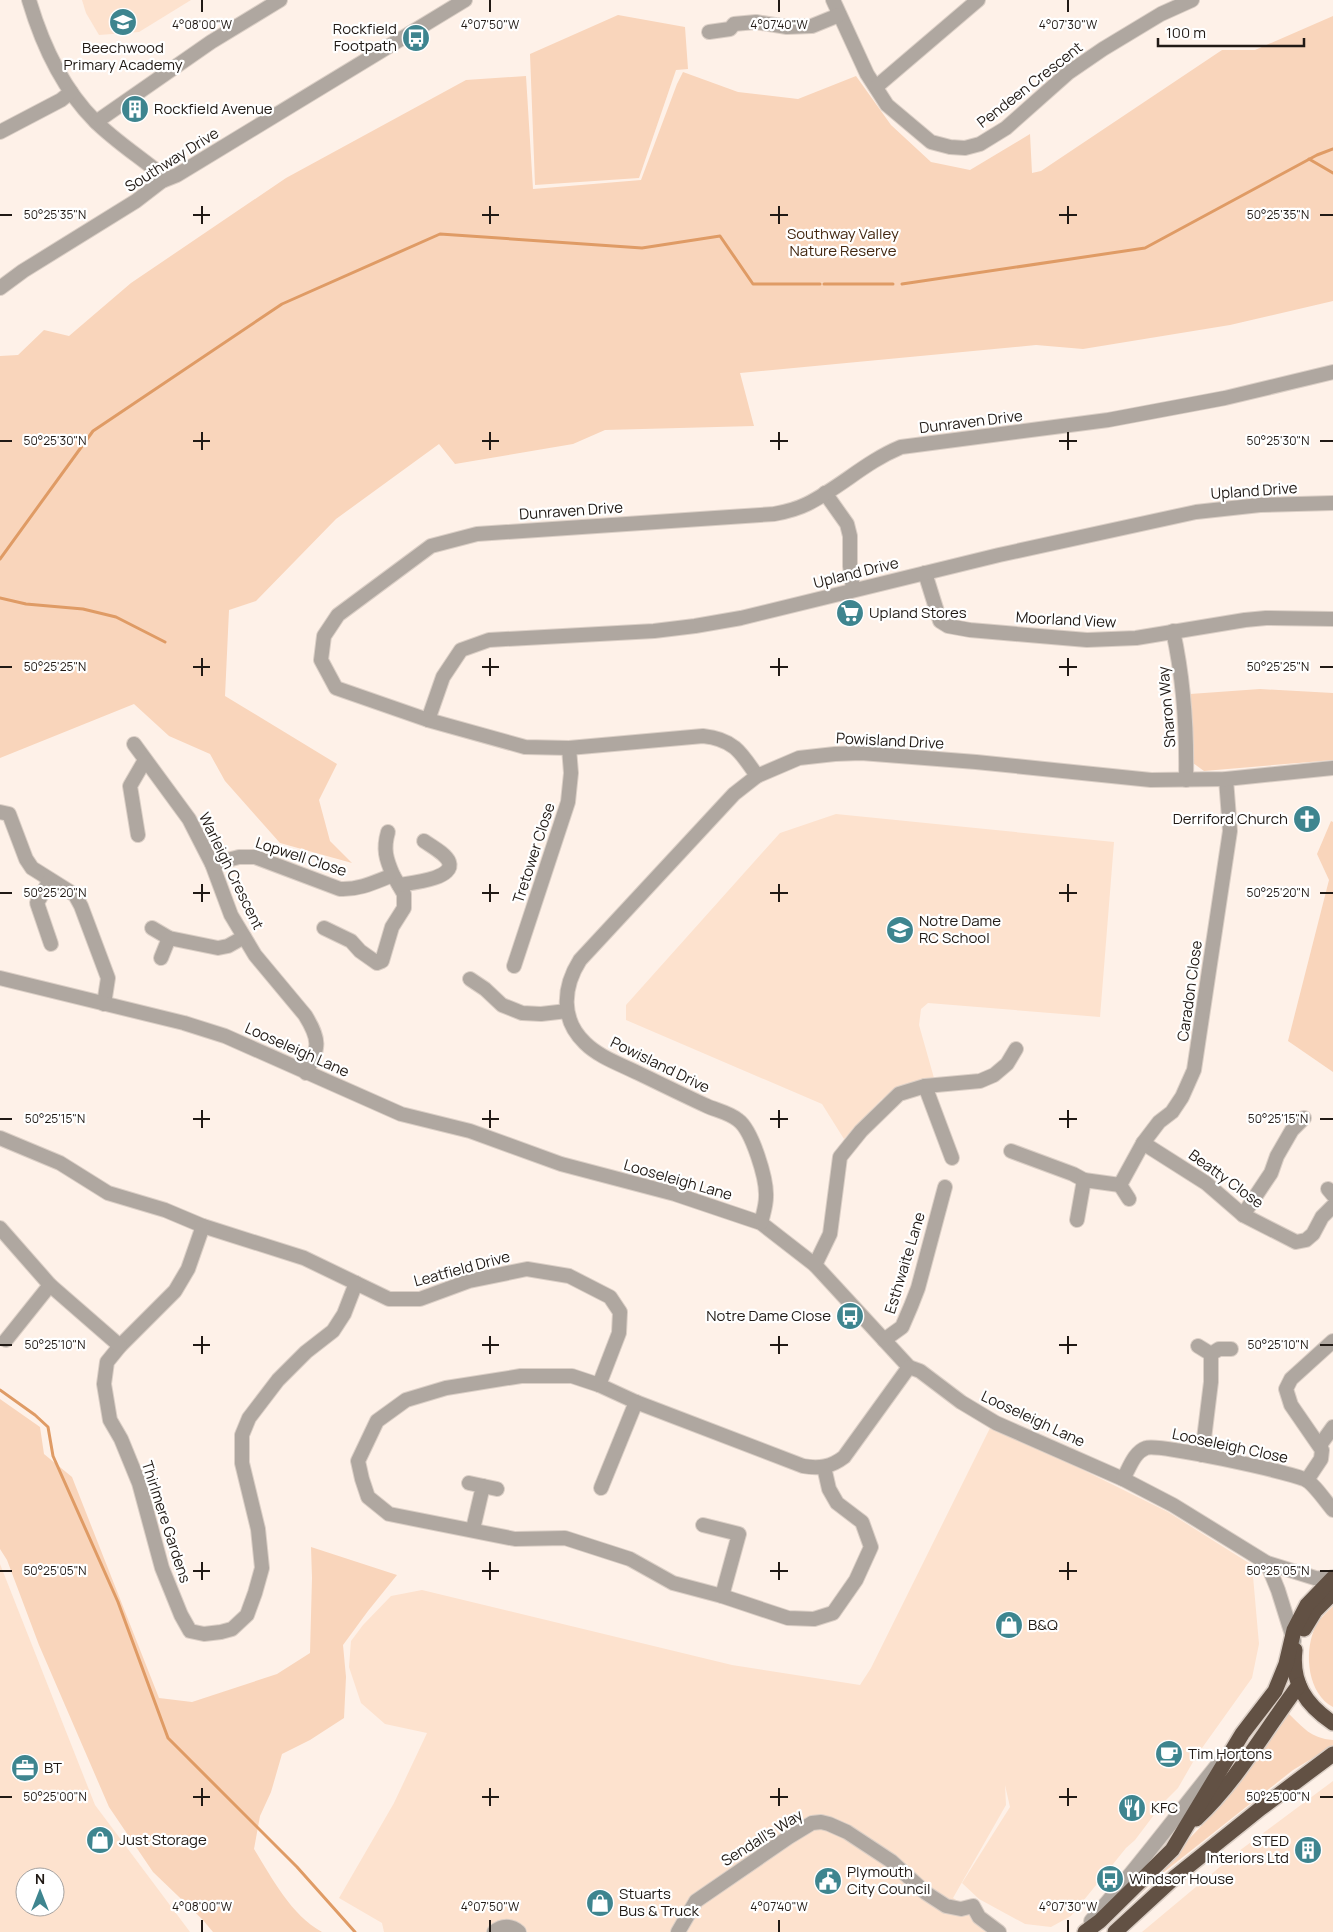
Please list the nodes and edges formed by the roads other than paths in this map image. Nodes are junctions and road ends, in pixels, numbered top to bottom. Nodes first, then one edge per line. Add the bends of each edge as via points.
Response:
1 (29, 0) edge
2 (280, 0) edge
3 (466, 0) edge
4 (833, 0) edge
5 (978, 0) edge
6 (1192, 0) edge
7 (839, 14) junction
8 (709, 32) dead end
9 (876, 87) junction
10 (72, 92) junction
11 (96, 122) junction
12 (0, 132) edge
13 (162, 181) junction
14 (0, 288) edge
15 (1333, 372) edge
16 (825, 493) junction
17 (1333, 503) edge
18 (925, 573) junction
19 (853, 589) junction
20 (1333, 619) edge
21 (1174, 631) junction
22 (428, 720) junction
23 (134, 744) dead end
24 (569, 748) junction
25 (145, 760) junction
26 (1333, 768) edge
27 (757, 776) junction
28 (1226, 778) junction
29 (1186, 780) junction
30 (0, 812) edge
31 (388, 832) dead end
32 (138, 835) dead end
33 (424, 841) dead end
34 (212, 864) junction
35 (50, 880) junction
36 (396, 880) junction
37 (152, 928) dead end
38 (324, 928) dead end
39 (169, 938) junction
40 (244, 938) junction
41 (51, 944) dead end
42 (160, 958) dead end
43 (514, 966) dead end
44 (0, 978) edge
45 (470, 980) dead end
46 (104, 1004) junction
47 (567, 1010) junction
48 (1018, 1047) dead end
49 (306, 1073) junction
50 (925, 1086) junction
51 (1304, 1118) dead end
52 (0, 1138) edge
53 (1143, 1143) junction
54 (1010, 1151) dead end
55 (952, 1158) dead end
56 (1084, 1180) junction
57 (1120, 1185) junction
58 (945, 1187) dead end
59 (1129, 1199) dead end
60 (1333, 1206) edge
61 (1243, 1215) junction
62 (1076, 1220) dead end
63 (761, 1222) junction
64 (203, 1226) junction
65 (0, 1228) edge
66 (815, 1266) junction
67 (356, 1283) junction
68 (50, 1285) junction
69 (6, 1340) dead end
70 (884, 1340) junction
71 (1333, 1341) edge
72 (120, 1346) junction
73 (1198, 1346) dead end
74 (1231, 1349) dead end
75 (1211, 1354) junction
76 (909, 1367) junction
77 (599, 1385) junction
78 (636, 1402) junction
79 (1333, 1427) edge
80 (1320, 1445) junction
81 (1202, 1455) junction
82 (824, 1467) junction
83 (1124, 1479) junction
84 (1306, 1480) junction
85 (469, 1482) dead end
86 (483, 1486) junction
87 (601, 1488) dead end
88 (497, 1489) dead end
89 (1333, 1510) edge
90 (703, 1526) dead end
91 (473, 1529) junction
92 (1267, 1563) junction
93 (1333, 1582) edge
94 (722, 1596) junction
95 (1294, 1642) junction
96 (1299, 1685) junction
97 (1333, 1723) edge
98 (1242, 1734) junction
99 (1333, 1754) edge
100 (1186, 1828) junction
101 (1158, 1838) junction
102 (1117, 1929) edge
103 (494, 1932) edge
104 (519, 1932) edge
105 (678, 1932) edge
106 (999, 1932) edge
107 (1085, 1932) edge

1 - 10 street via 48,53
2 - 11 street via 211,42
3 - 13 street, Southway Drive via 177,175
4 - 7 street, Pendeen Crescent
5 - 9 street
6 - 9 street, Pendeen Crescent via 1161,14 1068,73 1006,128 980,144 965,148 931,142 887,105
7 - 8 street via 812,26 787,27 756,22 734,24 730,29
7 - 9 street, Pendeen Crescent
10 - 11 street
10 - 12 street
11 - 13 street via 158,172
13 - 14 street, Southway Drive
15 - 16 street, Dunraven Drive via 1225,398 1108,420 901,448 881,455
16 - 19 street via 847,524
16 - 22 street, Dunraven Drive via 790,511 774,514 477,534 432,546 338,615 324,636 321,660 336,688
17 - 18 street, Upland Drive via 1260,504 1196,512
18 - 19 street, Upland Drive
18 - 21 street, Moorland View via 940,621 948,626 1087,640 1136,638
19 - 22 street, Upland Drive via 802,604 695,626 489,640 461,650 443,677
20 - 21 street, Moorland View via 1259,619
21 - 29 street, Sharon Way via 1184,694
22 - 24 street, Dunraven Drive via 525,747
23 - 25 street, Warleigh Crescent
24 - 27 street, Dunraven Drive via 703,736 718,738 745,757
24 - 43 street, Tretower Close via 568,802
25 - 32 street via 130,786
25 - 34 street, Warleigh Crescent via 189,819
26 - 28 street, Powisland Drive
27 - 29 street, Powisland Drive via 799,758 861,753 1151,780
27 - 47 street, Powisland Drive via 734,794 580,960 568,983
28 - 29 street, Powisland Drive
28 - 53 street, Caradon Close via 1230,831 1194,1070 1172,1112 1159,1122
30 - 35 street via 9,814 32,868
31 - 36 street via 384,851
33 - 36 street, Lopwell Close via 446,858 449,868 446,873 431,879
34 - 36 street, Lopwell Close via 240,857 255,858 340,889
34 - 40 street, Warleigh Crescent via 231,915
35 - 41 street via 37,903
35 - 46 street via 75,895 81,906 108,978
36 - 38 street via 404,894 404,908 392,927 394,946 382,961 377,962 344,937
37 - 39 street
39 - 40 street via 218,948
39 - 42 street
40 - 49 street, Warleigh Crescent via 305,1015 316,1036 316,1054
44 - 46 street, Looseleigh Lane
45 - 47 street via 502,1005 522,1013
46 - 49 street, Looseleigh Lane via 225,1036
47 - 63 street, Powisland Drive via 577,1034 600,1054 738,1120 751,1138 766,1184
48 - 50 street via 1007,1064 980,1081
49 - 63 street, Looseleigh Lane via 401,1114 470,1131 561,1164 675,1194
50 - 55 street
50 - 66 street via 899,1094 861,1131 840,1158 830,1234
51 - 61 street via 1292,1130 1271,1173
52 - 64 street, Leatfield Drive via 60,1163 108,1193 165,1210
53 - 57 street, Caradon Close
53 - 61 street, Beatty Close via 1206,1183
54 - 56 street
56 - 57 street
56 - 62 street
57 - 59 street
58 - 70 street, Esthwaite Lane via 911,1306 902,1328
60 - 61 street, Beatty Close via 1322,1217 1313,1234 1296,1242
63 - 66 street, Looseleigh Lane
64 - 67 street, Leatfield Drive via 304,1258
64 - 72 street, Thirlmere Gardens via 188,1269 175,1291
65 - 68 street
66 - 70 street, Looseleigh Lane
67 - 72 street, Thirlmere Gardens via 344,1314 333,1331 278,1380 249,1418 242,1435 242,1463 258,1529 262,1568 247,1615 232,1629 221,1632 204,1634 190,1631 162,1568 139,1483 110,1420 104,1384 107,1362
67 - 77 street, Leatfield Drive via 389,1298 420,1298 469,1282 527,1269 570,1276 610,1297 620,1312 620,1333
68 - 69 street
68 - 72 street
70 - 76 street, Looseleigh Lane
71 - 80 street via 1291,1379 1286,1389 1291,1405
73 - 75 street
74 - 75 street via 1219,1349
75 - 81 street
76 - 82 street via 844,1457
76 - 83 street, Looseleigh Lane via 920,1371 996,1423
77 - 78 street
77 - 91 street via 572,1376 521,1376 446,1388 406,1400 377,1421 358,1461 368,1497 389,1514
78 - 82 street via 803,1466
78 - 87 street via 615,1473
79 - 80 street
80 - 84 street via 1321,1459
81 - 83 street, Looseleigh Close via 1148,1447 1138,1454
81 - 84 street, Looseleigh Close
82 - 94 street via 829,1489 837,1503 862,1522 871,1547 856,1580 832,1613 814,1619 788,1618
83 - 92 street, Looseleigh Lane
84 - 89 street
85 - 86 street
86 - 88 street
86 - 91 street
90 - 94 street via 739,1534
91 - 94 street via 515,1539 565,1538 630,1559 673,1583
92 - 93 street, Looseleigh Lane
92 - 95 street
93 - 95 highway via 1307,1605 1294,1630
95 - 96 highway
95 - 98 highway via 1275,1691
96 - 97 highway via 1317,1712
96 - 100 highway via 1213,1803
98 - 100 highway
98 - 101 street
99 - 102 highway via 1175,1877
100 - 101 street
100 - 107 highway via 1172,1850
101 - 107 street
103 - 104 street via 509,1926
105 - 106 street, Sendall's Way via 696,1900 789,1837 812,1823 821,1822 847,1832 891,1861 926,1893 946,1906 961,1909 973,1906 979,1917

